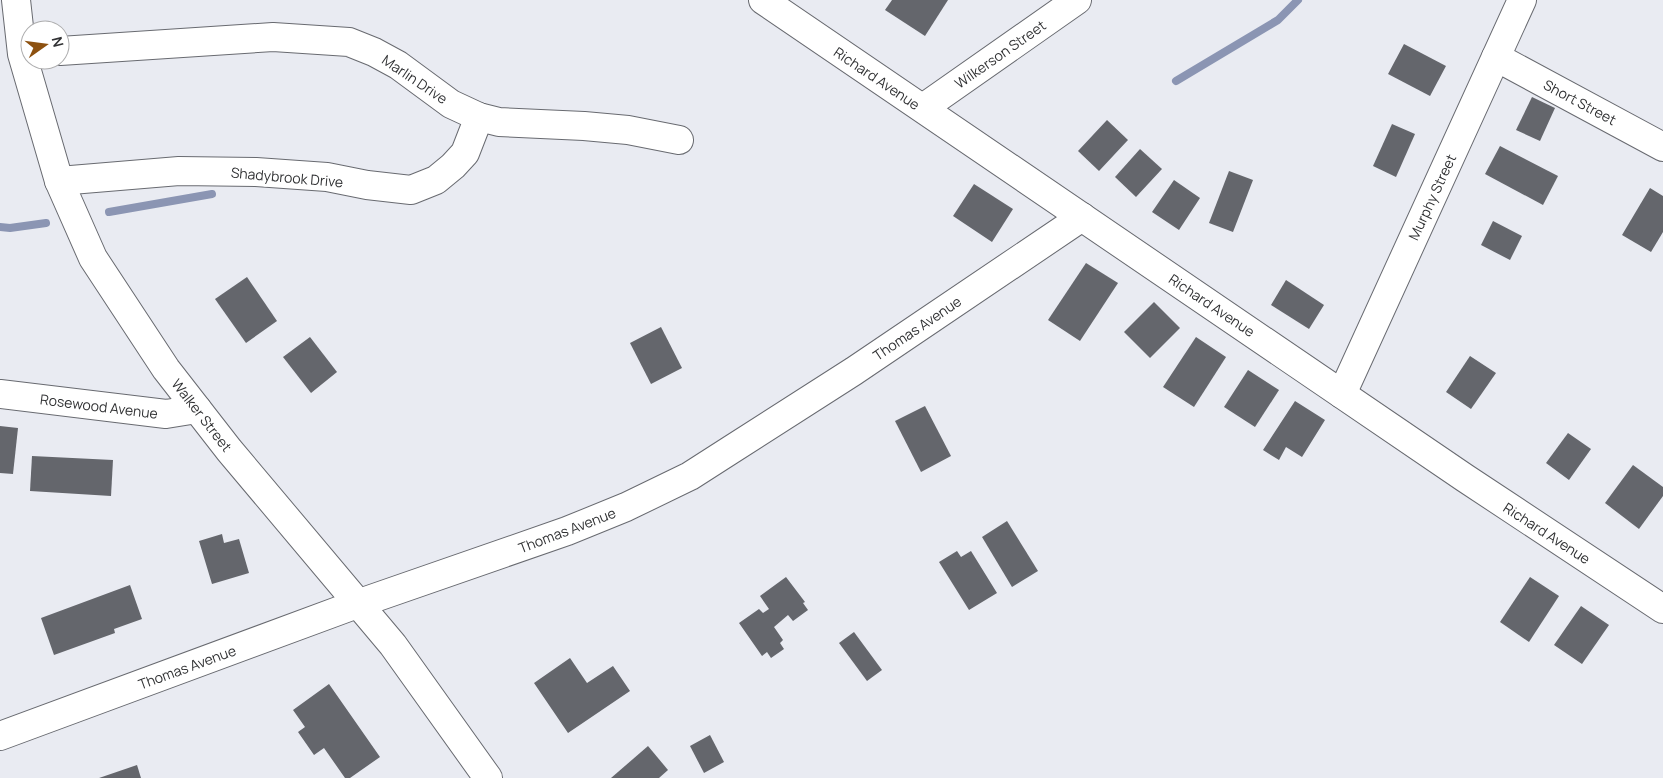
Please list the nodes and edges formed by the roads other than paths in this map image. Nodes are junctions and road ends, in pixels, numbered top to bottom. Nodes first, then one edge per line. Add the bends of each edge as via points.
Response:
1 (16, 0) edge
2 (763, 0) edge
3 (1077, 0) edge
4 (1522, 0) edge
5 (20, 22) edge
6 (70, 50) edge
7 (1496, 57) junction
8 (30, 70) edge
9 (923, 108) junction
10 (479, 118) junction
11 (679, 140) dead end
12 (1663, 147) edge
13 (59, 181) junction
14 (1082, 217) junction
15 (0, 394) edge
16 (1342, 394) junction
17 (197, 408) junction
18 (358, 604) junction
19 (1663, 609) edge
20 (0, 736) edge
21 (488, 778) edge

1 - 5 street, Walker Street
2 - 9 street, Richard Avenue
3 - 9 street, Wilkerson Street
4 - 7 street, Murphy Street
6 - 10 street, Marlin Drive via 273,37 349,42 398,65 451,104
7 - 12 street, Short Street
7 - 16 street, Murphy Street
8 - 13 street, Walker Street
9 - 14 street, Richard Avenue
10 - 11 street, Marlin Drive via 499,122 593,126
10 - 13 street, Shadybrook Drive via 465,153 453,166 436,180 411,190 327,177 256,172 179,171
13 - 17 street, Walker Street via 93,258 166,369
14 - 16 street, Richard Avenue
14 - 18 street, Thomas Avenue via 854,371 690,476 567,532
15 - 17 street, Rosewood Avenue via 166,414
16 - 19 street, Richard Avenue
17 - 18 street, Walker Street
18 - 20 street, Thomas Avenue
18 - 21 street, Walker Street via 393,645

